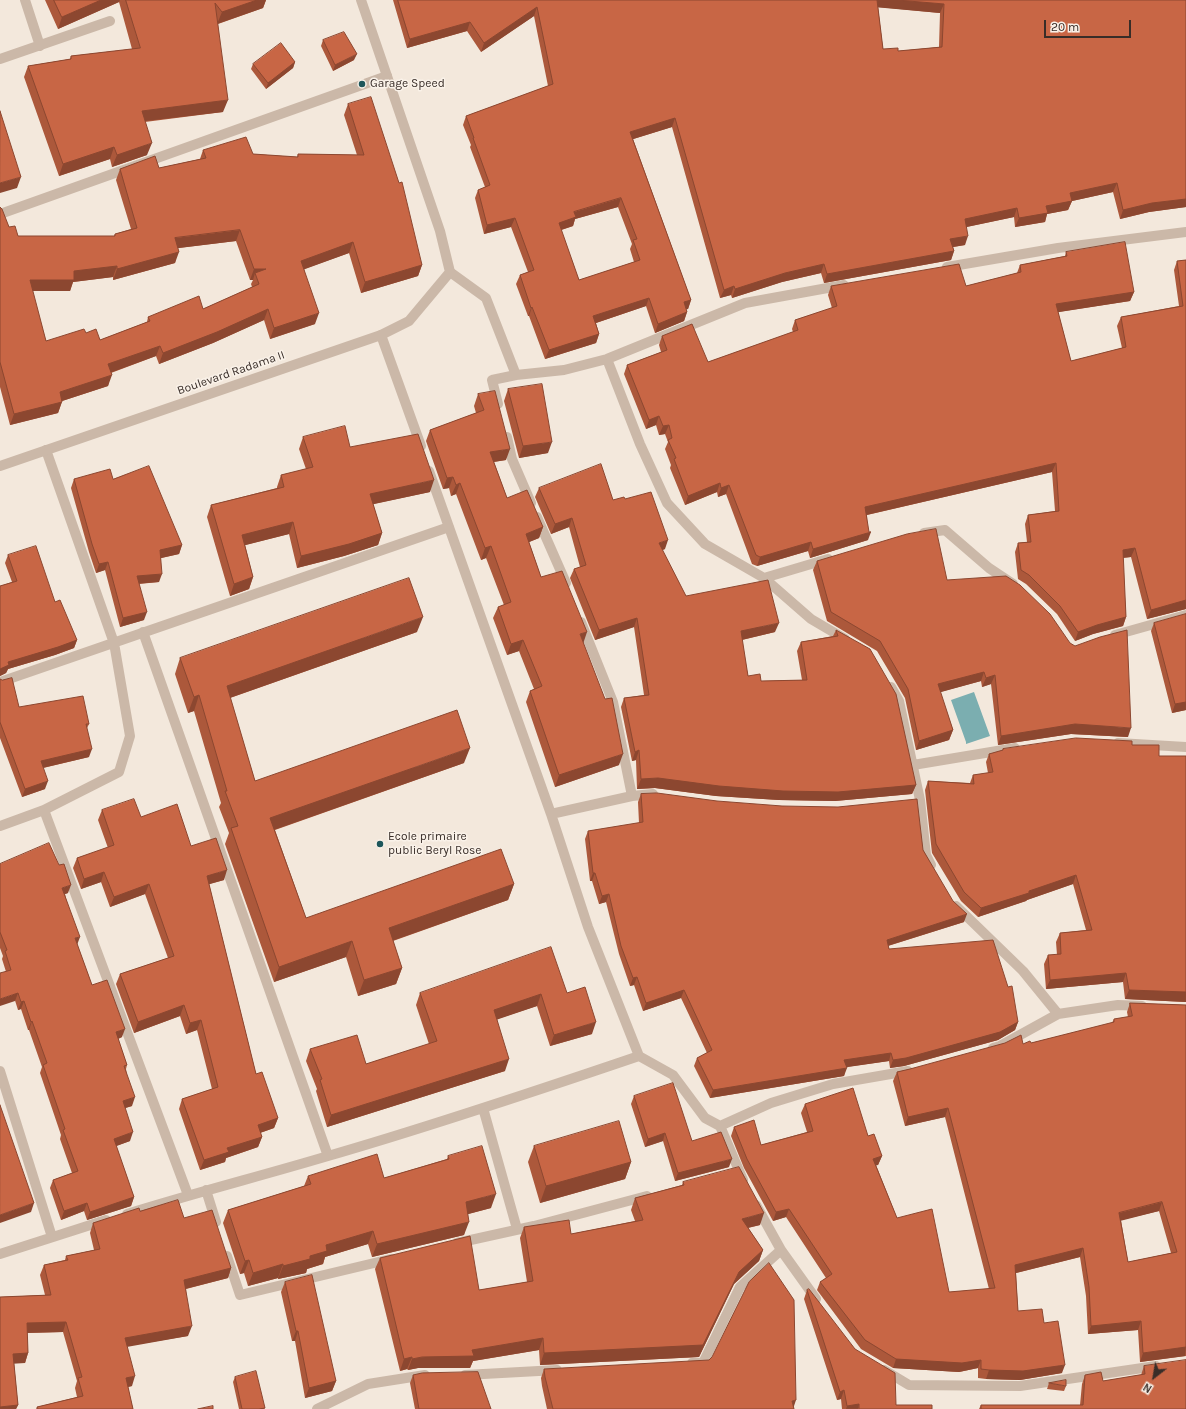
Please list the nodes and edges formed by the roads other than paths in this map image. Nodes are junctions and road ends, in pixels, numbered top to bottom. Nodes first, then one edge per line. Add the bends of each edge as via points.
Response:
1 (25, 0) edge
2 (361, 0) edge
3 (110, 20) dead end
4 (40, 46) junction
5 (0, 59) edge
6 (386, 76) junction
7 (0, 214) edge
8 (1186, 232) edge
9 (940, 268) edge
10 (450, 272) junction
11 (854, 283) edge
12 (381, 335) junction
13 (607, 358) junction
14 (516, 375) junction
15 (501, 416) edge
16 (505, 430) edge
17 (46, 450) junction
18 (0, 466) edge
19 (449, 527) junction
20 (916, 535) edge
21 (841, 555) edge
22 (764, 578) junction
23 (1021, 588) edge
24 (569, 592) edge
25 (578, 614) edge
26 (1186, 615) edge
27 (143, 632) junction
28 (1102, 638) edge
29 (851, 642) edge
30 (114, 643) junction
31 (887, 681) edge
32 (0, 682) edge
33 (1110, 742) edge
34 (1026, 746) edge
35 (1186, 747) edge
36 (913, 765) junction
37 (662, 795) edge
38 (632, 796) junction
39 (44, 810) junction
40 (551, 814) junction
41 (0, 826) edge
42 (937, 874) edge
43 (952, 899) edge
44 (1156, 1007) edge
45 (1058, 1014) junction
46 (985, 1050) edge
47 (639, 1056) junction
48 (920, 1068) edge
49 (0, 1071) edge
50 (483, 1108) junction
51 (720, 1126) junction
52 (328, 1156) junction
53 (206, 1190) junction
54 (655, 1193) edge
55 (188, 1195) junction
56 (517, 1229) junction
57 (220, 1235) edge
58 (52, 1237) junction
59 (448, 1245) edge
60 (225, 1250) edge
61 (781, 1250) junction
62 (0, 1254) edge
63 (402, 1256) edge
64 (820, 1306) edge
65 (681, 1364) edge
66 (1162, 1365) edge
67 (877, 1366) edge
68 (568, 1370) edge
69 (433, 1375) edge
70 (454, 1375) edge
71 (317, 1409) edge

1 - 4 street
2 - 6 street
3 - 4 street
4 - 5 street
6 - 7 street
6 - 10 street via 440,231
8 - 9 street via 1058,248
10 - 12 street, Boulevard Radama II via 409,321
10 - 14 street via 486,298
11 - 13 street via 745,303
12 - 17 street, Boulevard Radama II
12 - 19 street
13 - 14 street via 564,370
13 - 22 street via 640,444 667,503 705,544
14 - 15 street via 492,380
16 - 24 street via 512,459
17 - 18 street, Boulevard Radama II
17 - 30 street
19 - 27 street
19 - 40 street
20 - 23 street via 945,530 989,568
21 - 22 street
22 - 29 street via 811,619
25 - 38 street via 613,702
26 - 28 street
27 - 30 street
27 - 52 street
30 - 32 street
30 - 39 street via 130,736 119,772
31 - 36 street via 899,701
33 - 35 street
34 - 36 street
36 - 42 street via 916,800 926,855
37 - 38 street
38 - 40 street
39 - 41 street
39 - 55 street
40 - 47 street via 588,927
43 - 45 street via 956,906 1024,971
44 - 45 street via 1118,1005
45 - 46 street via 1000,1046
47 - 50 street
47 - 51 street via 673,1075 705,1118
48 - 51 street via 833,1084 771,1103
49 - 58 street
50 - 52 street
50 - 56 street
51 - 61 street via 734,1172 750,1194
52 - 53 street
53 - 55 street
53 - 57 street
54 - 56 street
55 - 58 street
56 - 59 street
58 - 62 street
60 - 63 street via 240,1294
61 - 64 street
61 - 65 street via 740,1286 703,1363
66 - 67 street via 1020,1386 909,1385
68 - 70 street
69 - 71 street via 418,1375 368,1384

